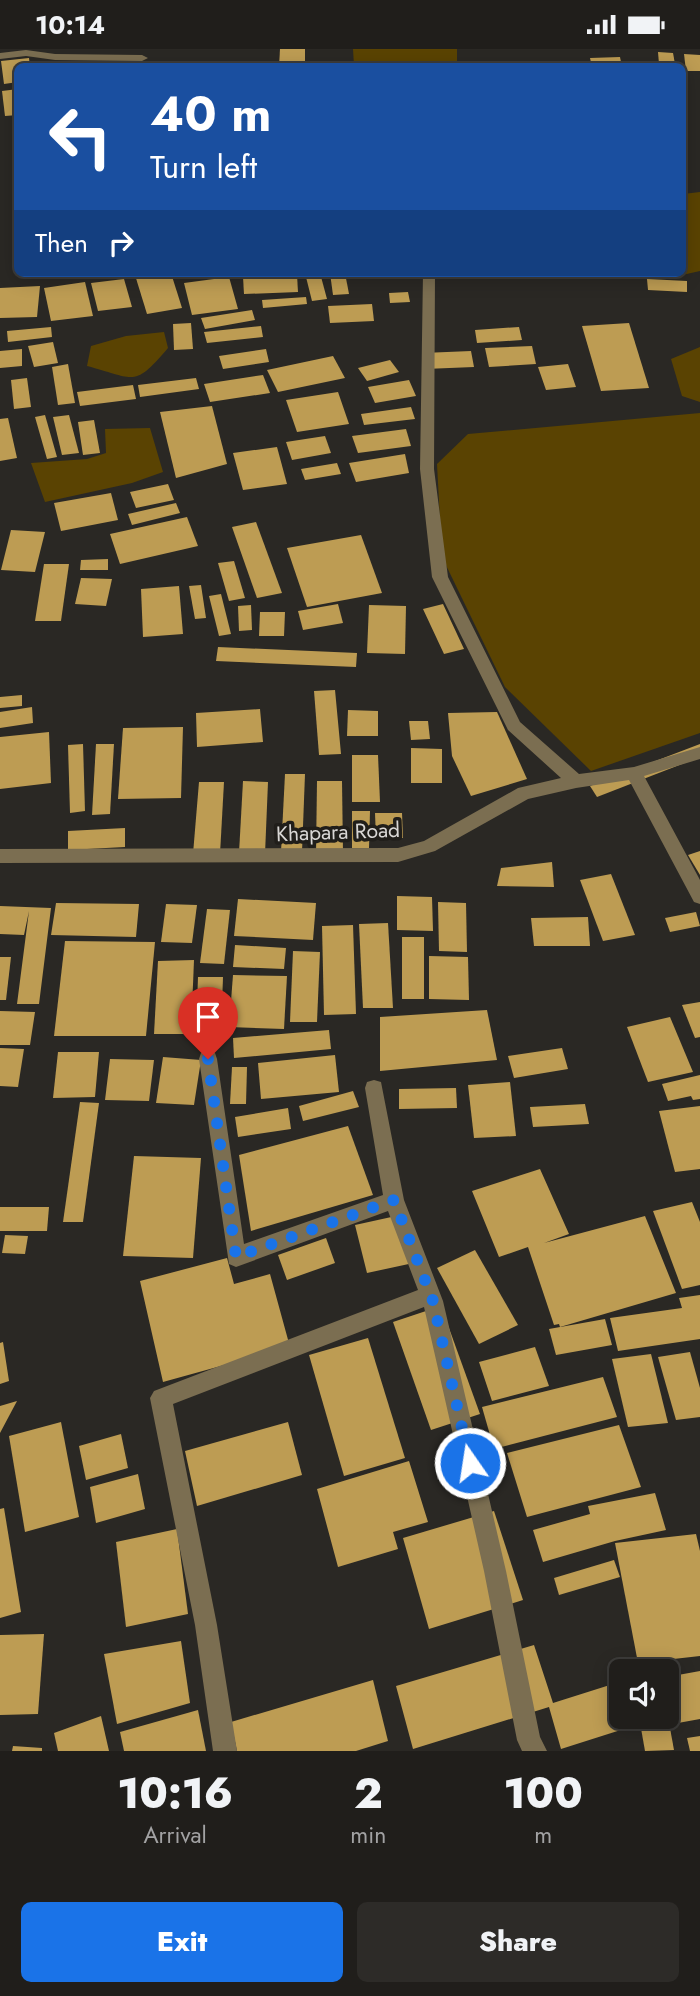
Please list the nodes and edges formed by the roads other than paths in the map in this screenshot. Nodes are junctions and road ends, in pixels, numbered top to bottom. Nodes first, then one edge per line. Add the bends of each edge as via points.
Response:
1 (0, 56) edge
2 (142, 58) edge
3 (429, 277) edge
4 (700, 753) edge
5 (634, 773) junction
6 (576, 781) junction
7 (0, 856) edge
8 (700, 897) edge
9 (208, 1059) dead end
10 (374, 1088) dead end
11 (394, 1200) junction
12 (430, 1294) junction
13 (225, 1751) edge
14 (534, 1751) edge

1 - 2 street
3 - 6 street via 427,469 440,577 514,726
4 - 5 street, Khapara Road
5 - 6 street, Khapara Road
5 - 8 street
6 - 7 street, Khapara Road via 524,793 429,846 398,855
9 - 11 street via 236,1257
10 - 11 street
11 - 12 street
12 - 13 street via 161,1398 206,1625
12 - 14 street

